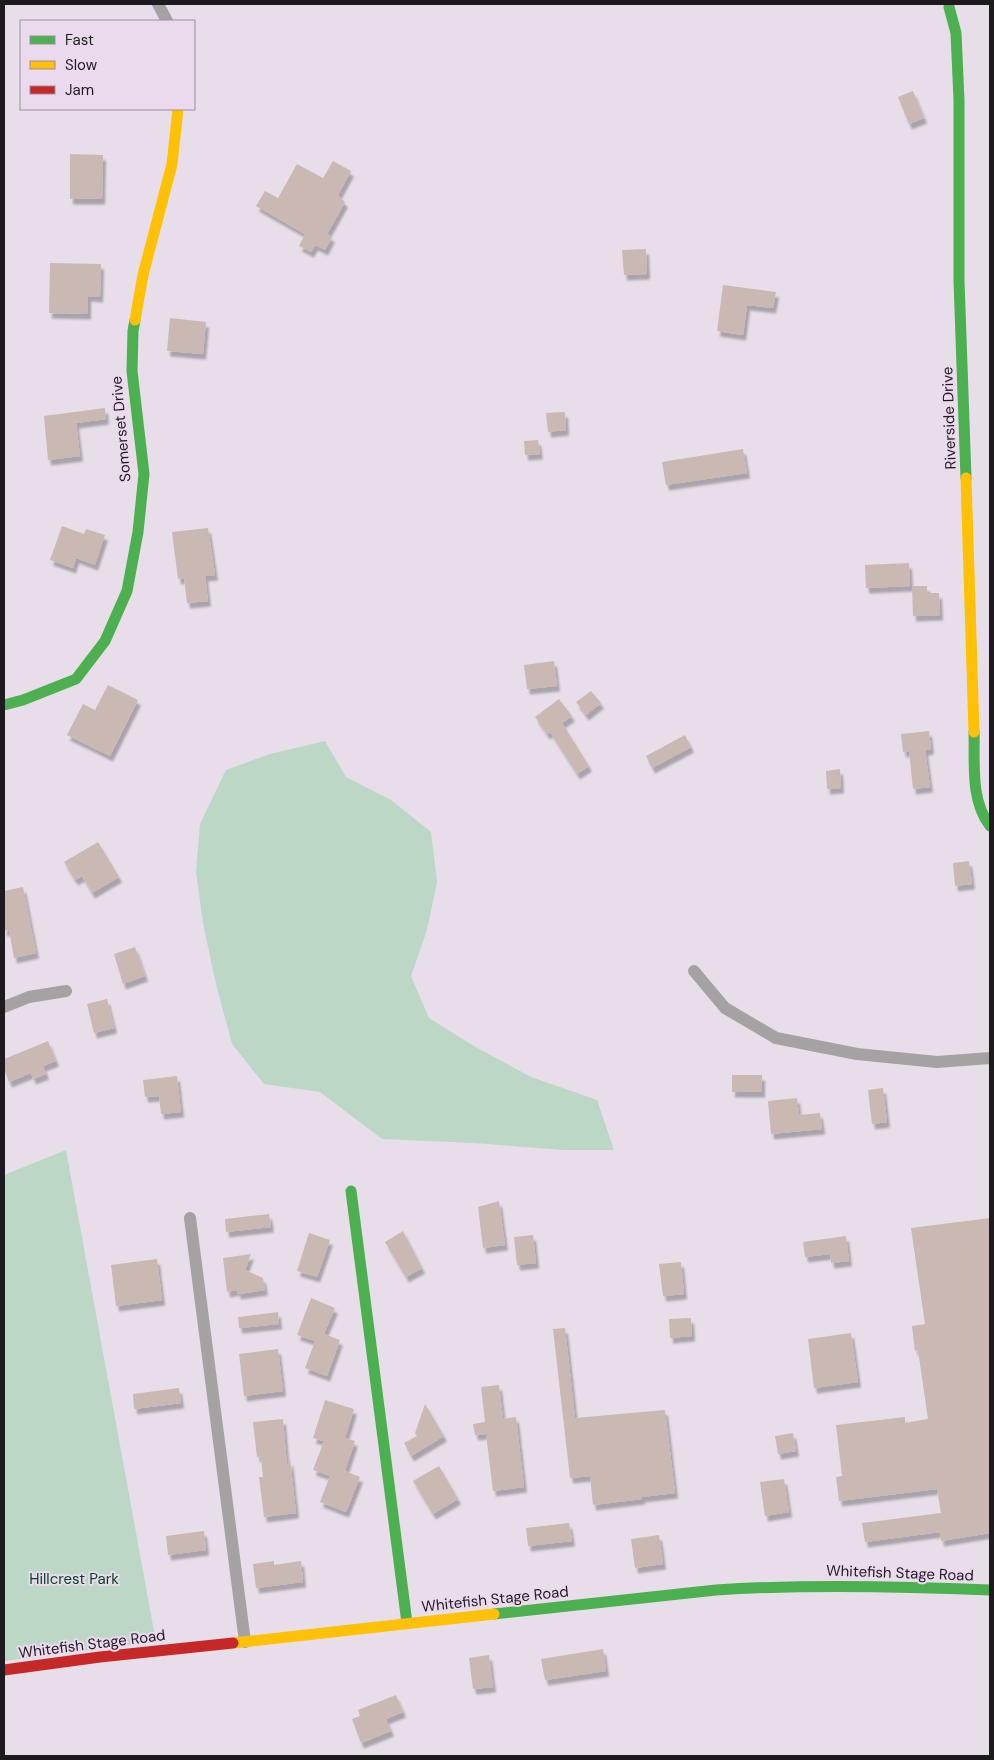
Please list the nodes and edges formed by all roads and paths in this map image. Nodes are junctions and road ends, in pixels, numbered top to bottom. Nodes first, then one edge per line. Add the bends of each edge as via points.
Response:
1 (158, 4) edge
2 (948, 7) dead end
3 (166, 20) edge
4 (178, 110) edge
5 (4, 705) edge
6 (990, 826) edge
7 (694, 971) dead end
8 (66, 991) dead end
9 (4, 1007) edge
10 (990, 1058) edge
11 (351, 1191) dead end
12 (190, 1218) dead end
13 (990, 1590) edge
14 (408, 1623) junction
15 (245, 1642) junction
16 (4, 1670) edge

1 - 3 street
2 - 6 street, Riverside Drive via 956,33 959,100 959,281 976,791 978,806
4 - 5 street, Somerset Drive via 172,164 143,275 133,331 132,371 144,474 138,532 126,591 105,641 76,679
7 - 10 street via 725,1008 776,1038 857,1054 937,1062
8 - 9 street
11 - 14 street
12 - 15 street
13 - 14 street, Whitefish Stage Road via 869,1585 755,1587
14 - 15 street, Whitefish Stage Road
15 - 16 street, Whitefish Stage Road

